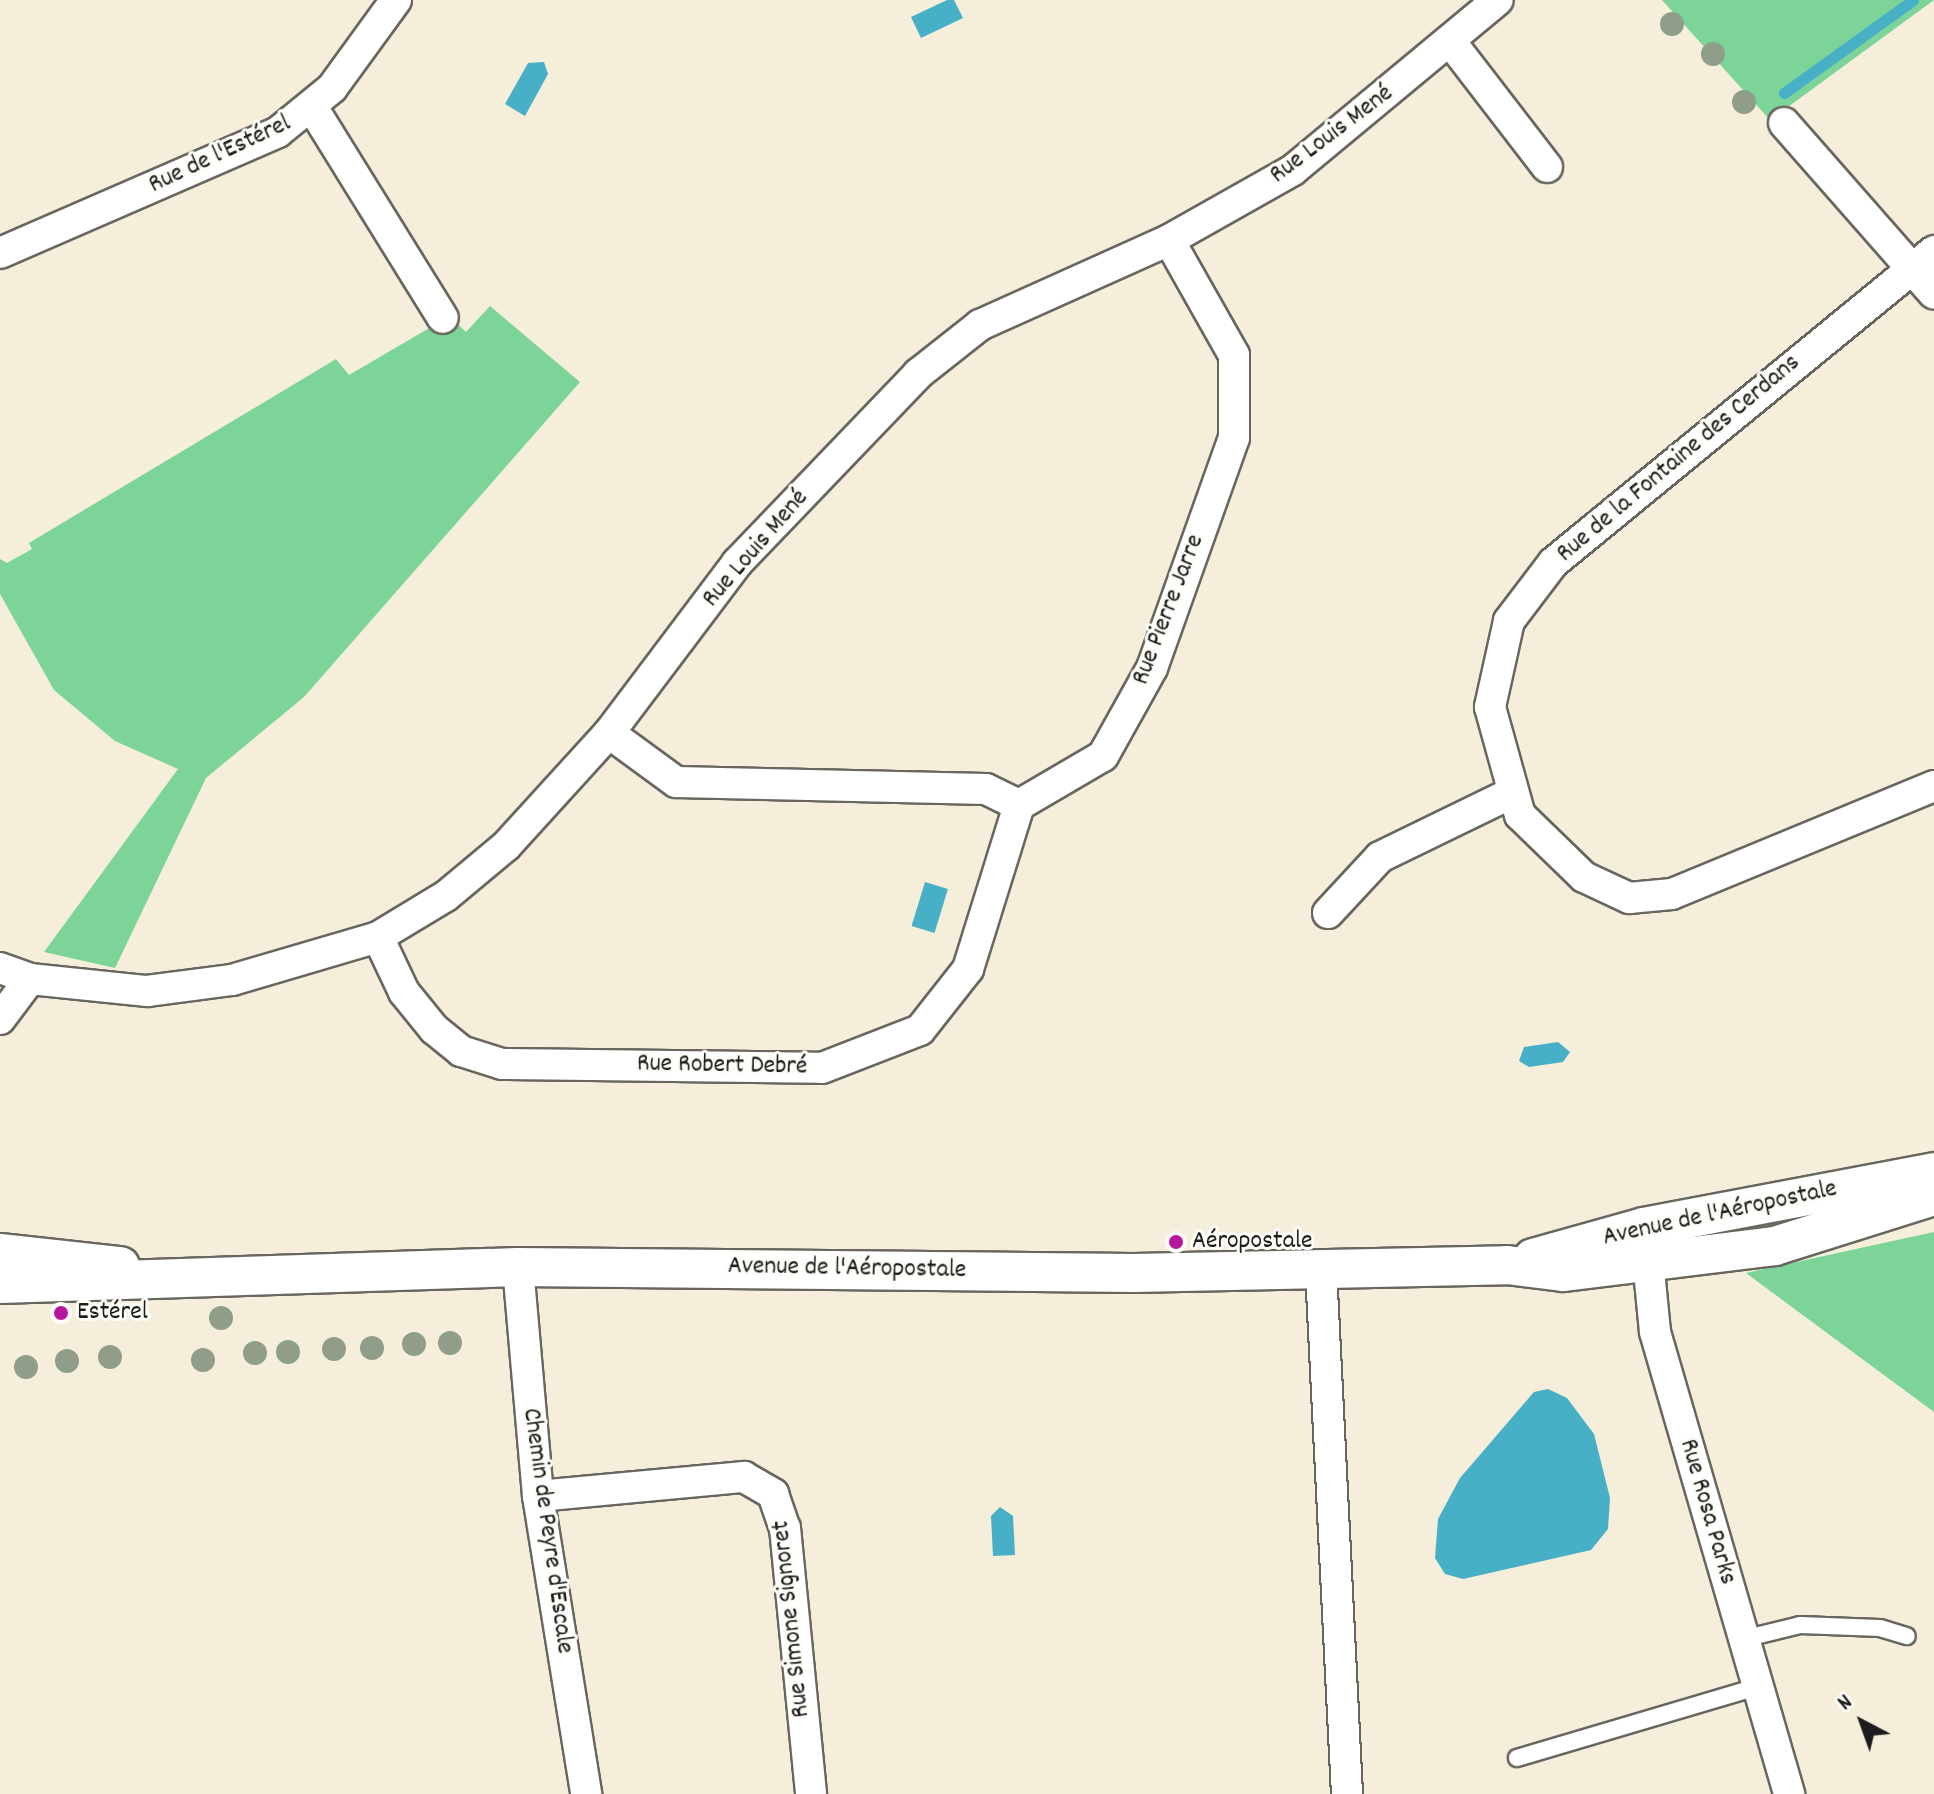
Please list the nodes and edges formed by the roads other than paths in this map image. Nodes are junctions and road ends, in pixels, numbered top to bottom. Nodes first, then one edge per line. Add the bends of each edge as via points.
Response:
1 (396, 0) edge
2 (1498, 0) edge
3 (1450, 41) junction
4 (312, 107) junction
5 (1784, 123) dead end
6 (1547, 167) dead end
7 (1169, 240) junction
8 (0, 253) edge
9 (1923, 259) edge
10 (1934, 294) edge
11 (443, 318) dead end
12 (609, 733) junction
13 (1934, 786) edge
14 (1510, 794) junction
15 (1019, 805) junction
16 (1328, 913) dead end
17 (378, 937) junction
18 (0, 968) edge
19 (30, 979) junction
20 (0, 1019) edge
21 (1934, 1172) edge
22 (1934, 1196) edge
23 (1644, 1227) junction
24 (0, 1253) edge
25 (1507, 1265) junction
26 (1648, 1265) junction
27 (518, 1267) junction
28 (1321, 1270) junction
29 (186, 1276) junction
30 (0, 1284) edge
31 (538, 1496) junction
32 (1907, 1636) dead end
33 (1743, 1639) junction
34 (1757, 1687) junction
35 (1517, 1758) dead end
36 (586, 1794) edge
37 (811, 1794) edge
38 (1347, 1794) edge
39 (1789, 1794) edge

1 - 4 street, Rue de l'Estérel via 374,38
2 - 3 street, Rue Louis Mené
3 - 6 street
3 - 7 street, Rue Louis Mené via 1293,170
4 - 8 street, Rue de l'Estérel via 213,163
4 - 11 street
5 - 9 street
7 - 12 street, Rue Louis Mené via 980,325 918,374 737,563
7 - 15 street, Rue Pierre Jarre via 1234,355 1234,438 1152,668 1103,756
9 - 10 street
9 - 14 street, Rue de la Fontaine des Cerdans via 1578,538 1529,589 1509,621 1491,679 1492,727
12 - 15 street via 676,782 986,789
12 - 17 street, Rue Louis Mené via 506,846 446,896
13 - 14 street, Rue de la Fontaine des Cerdans via 1650,898 1611,892 1584,877 1537,838
14 - 16 street via 1380,857
15 - 17 street, Rue Robert Debré via 968,969 920,1030 822,1068 502,1064 461,1051 434,1029 404,992
17 - 19 street, Rue Louis Mené via 232,980 147,991
18 - 19 street, Rue Louis Mené
19 - 20 street
21 - 23 street, Avenue de l'Aéropostale
22 - 26 street, Avenue de l'Aéropostale via 1775,1246
23 - 25 street, Avenue de l'Aéropostale
23 - 26 street, Rue Rosa Parks
24 - 29 street, Avenue de l'Aéropostale
25 - 26 street, Avenue de l'Aéropostale via 1563,1272
25 - 28 street, Avenue de l'Aéropostale
26 - 33 street, Rue Rosa Parks via 1655,1332
27 - 28 street, Avenue de l'Aéropostale
27 - 29 street, Avenue de l'Aéropostale
27 - 31 street, Chemin de Peyre d'Escale
28 - 38 street
29 - 30 street, Avenue de l'Aéropostale
31 - 36 street, Chemin de Peyre d'Escale
31 - 37 street, Rue Simone Signoret via 744,1477 773,1494 785,1528
32 - 33 lane via 1880,1628 1800,1625
33 - 34 street, Rue Rosa Parks
34 - 35 lane
34 - 39 street, Rue Rosa Parks

